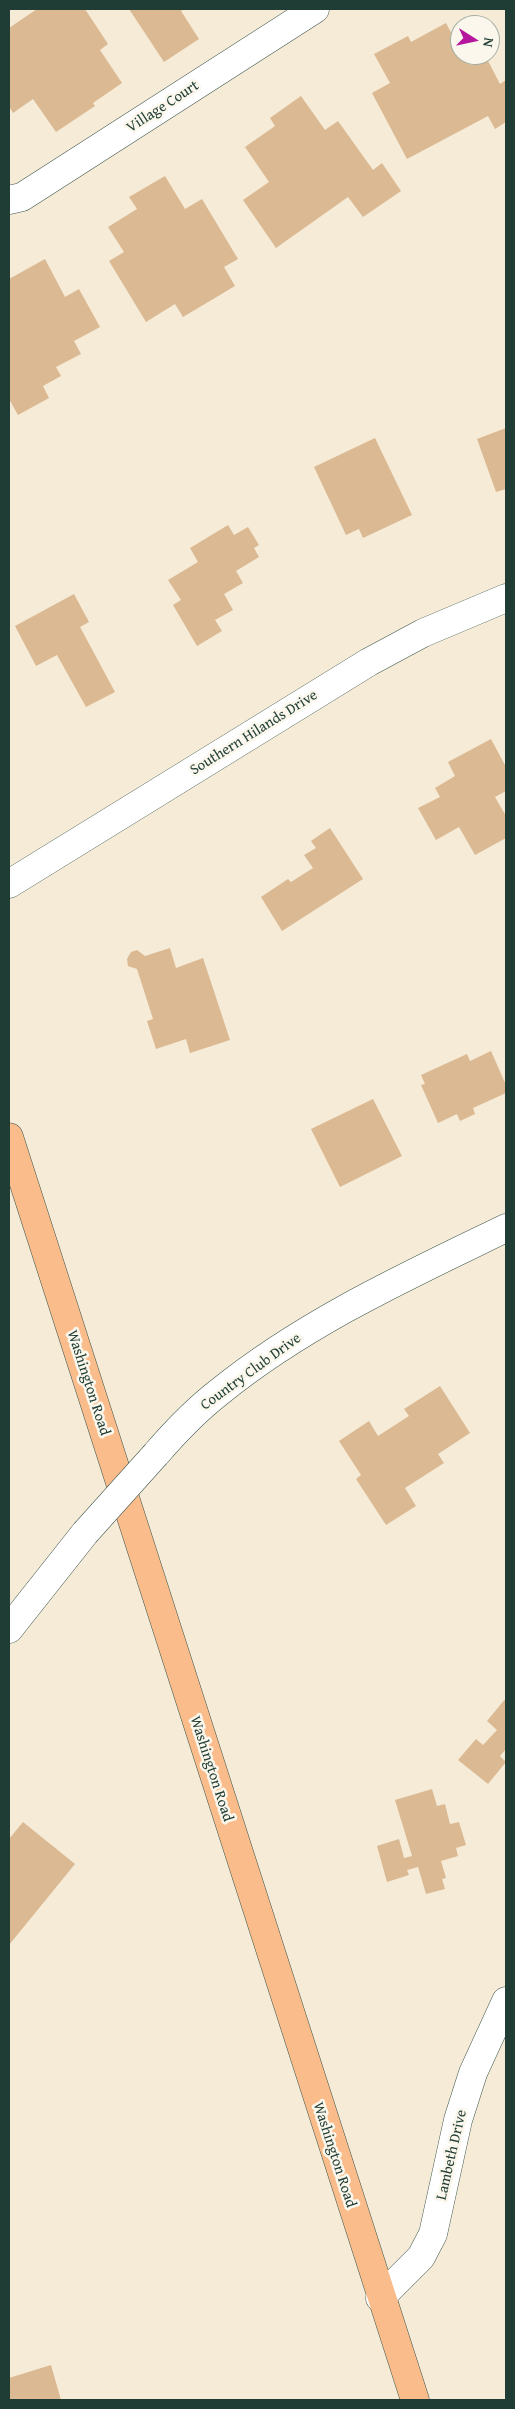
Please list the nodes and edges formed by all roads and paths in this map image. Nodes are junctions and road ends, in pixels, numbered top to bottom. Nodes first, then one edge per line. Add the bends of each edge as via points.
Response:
1 (315, 9) edge
2 (9, 200) edge
3 (506, 598) edge
4 (9, 884) edge
5 (9, 1137) edge
6 (506, 1228) edge
7 (9, 1629) edge
8 (506, 2001) edge
9 (380, 2298) junction
10 (415, 2400) edge

1 - 2 street, Village Court via 22,197
3 - 4 street, Southern Hilands Drive via 423,633 369,662
5 - 9 main road, Washington Road
6 - 7 street, Country Club Drive, bridge via 354,1304 284,1345 218,1393 186,1421 85,1533
8 - 9 street, Lambeth Drive via 473,2073 458,2120 433,2234 421,2256
9 - 10 main road, Washington Road

